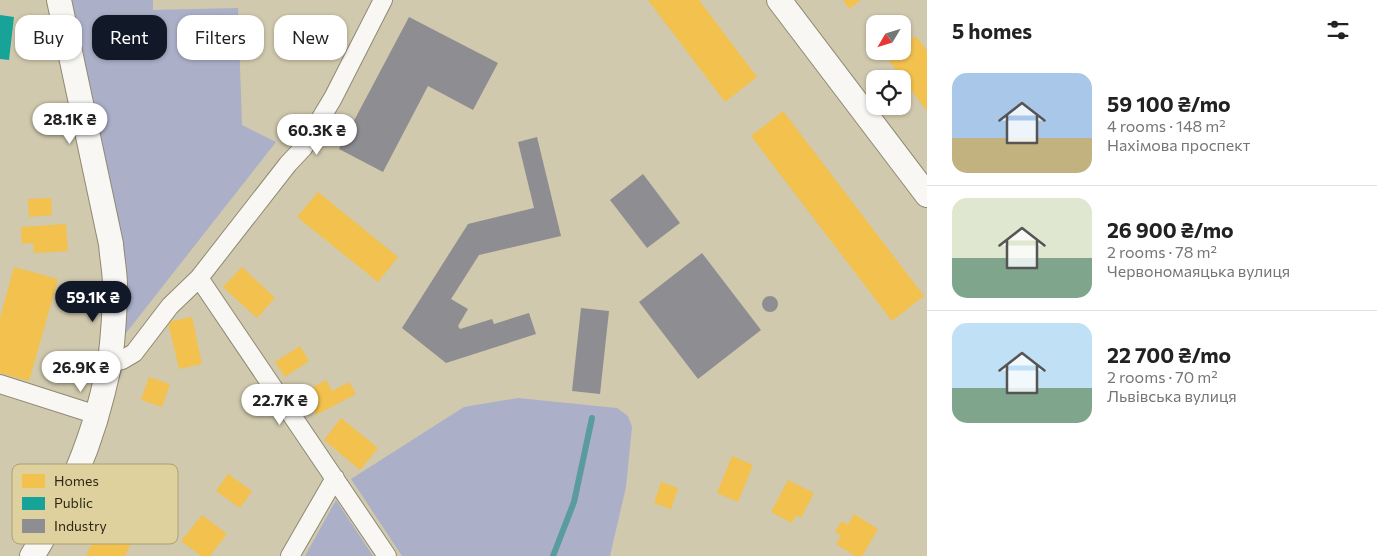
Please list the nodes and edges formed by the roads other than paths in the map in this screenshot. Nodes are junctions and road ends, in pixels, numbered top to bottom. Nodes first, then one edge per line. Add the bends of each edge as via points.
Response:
1 (59, 0) edge
2 (383, 0) edge
3 (779, 0) edge
4 (927, 195) edge
5 (200, 278) junction
6 (110, 363) junction
7 (0, 384) edge
8 (97, 415) junction
9 (79, 464) edge
10 (335, 478) junction
11 (40, 544) edge
12 (32, 556) edge
13 (290, 556) edge
14 (387, 556) edge

1 - 6 main road via 111,244 115,284
2 - 5 street via 333,98 303,148
3 - 4 main road
5 - 6 street via 170,306 134,353
5 - 10 street
6 - 8 main road
7 - 8 street
8 - 9 main road
10 - 13 street
10 - 14 street
11 - 12 main road

